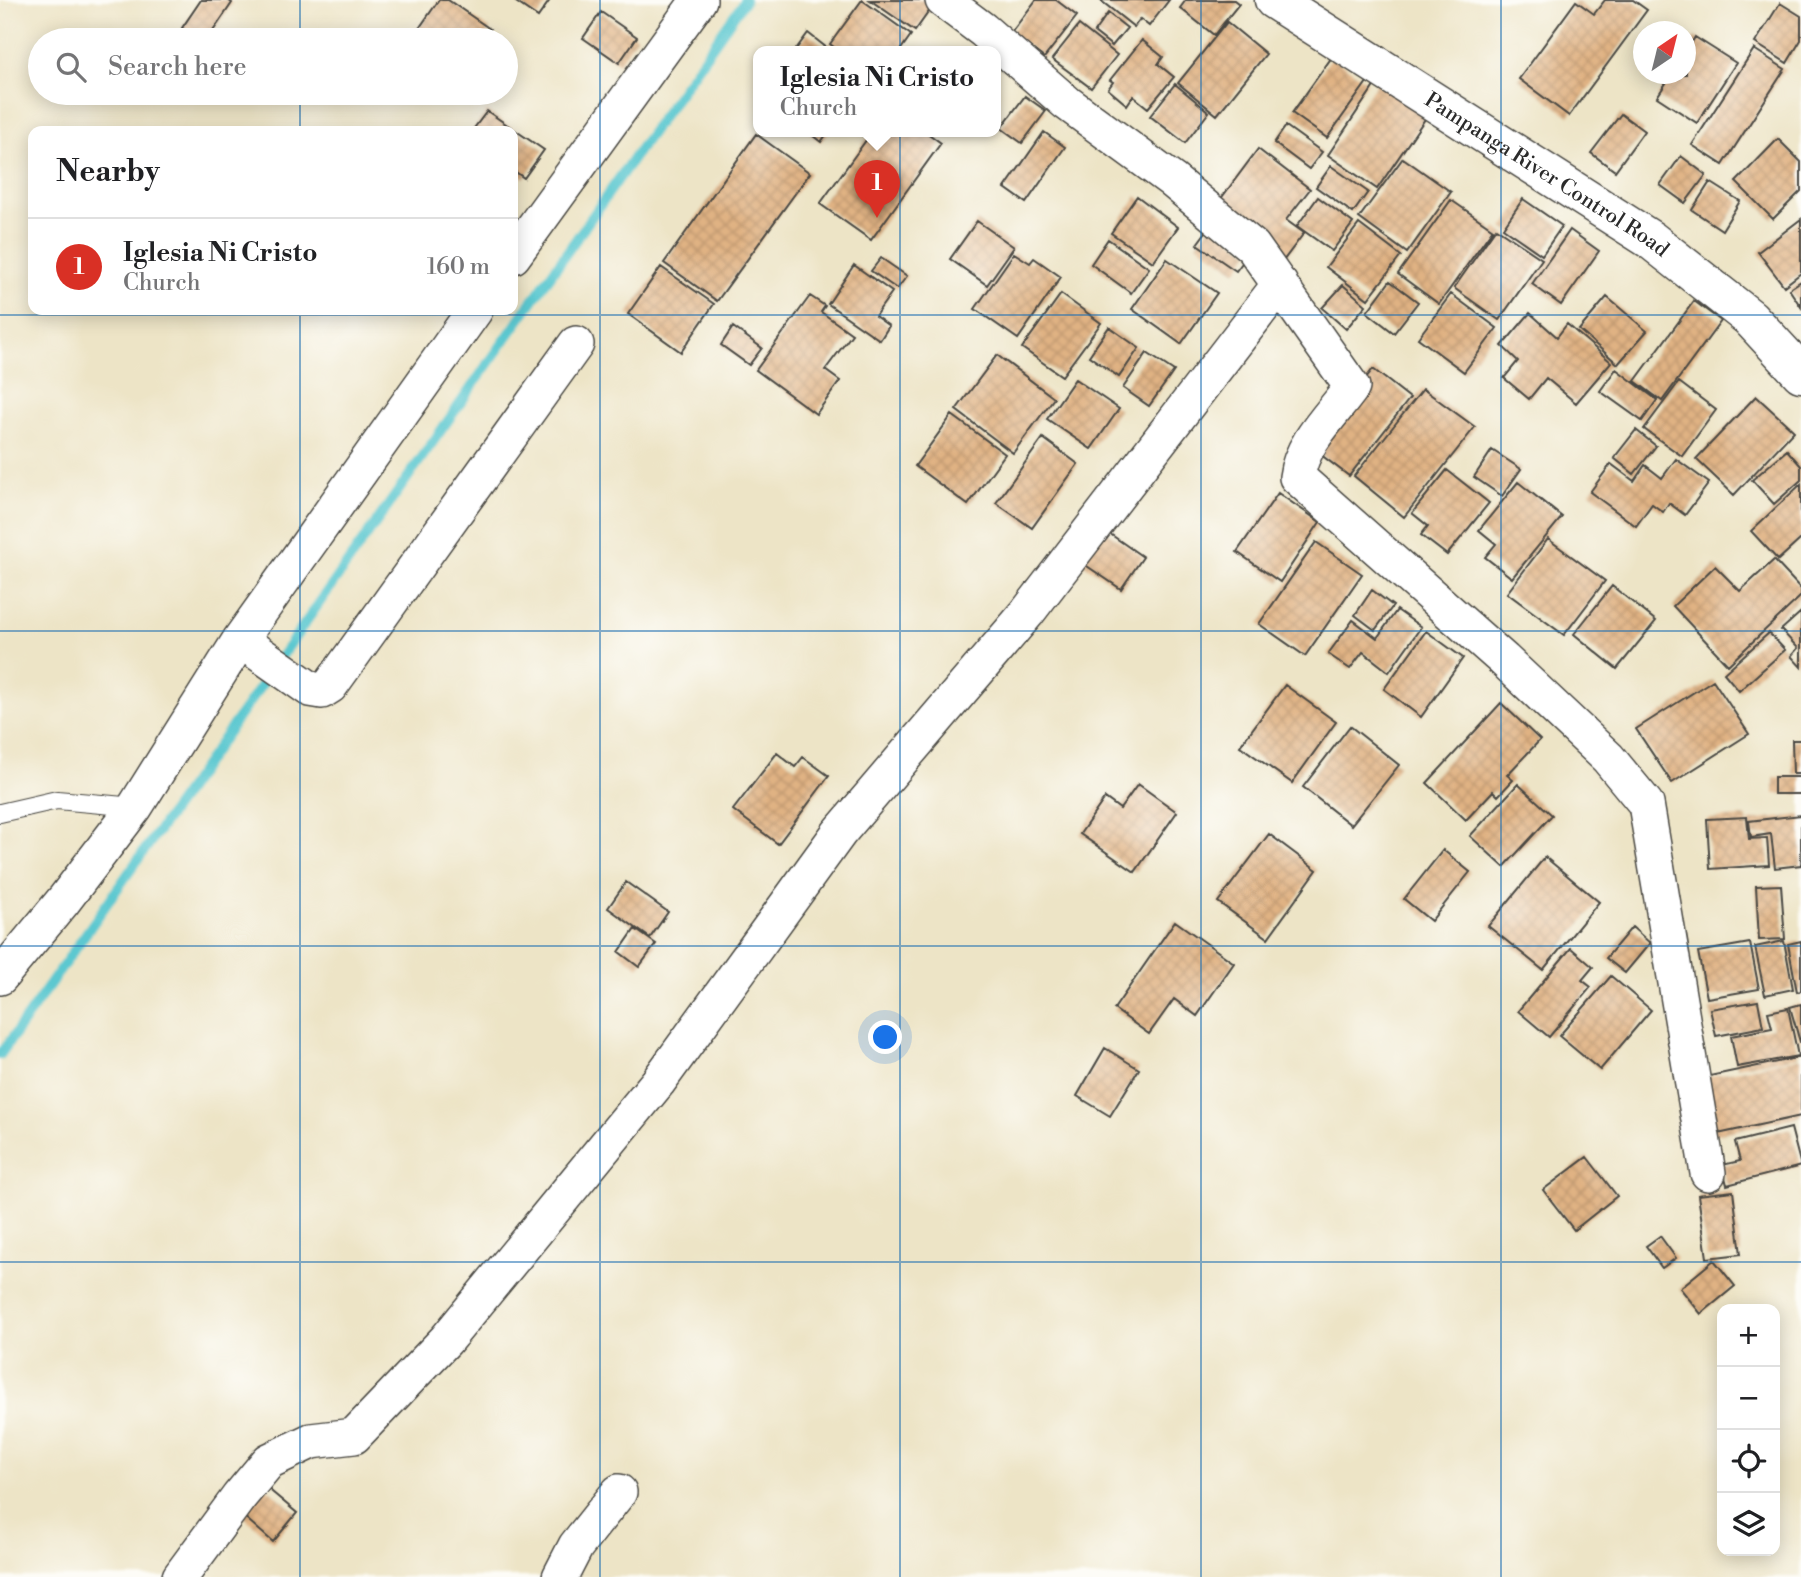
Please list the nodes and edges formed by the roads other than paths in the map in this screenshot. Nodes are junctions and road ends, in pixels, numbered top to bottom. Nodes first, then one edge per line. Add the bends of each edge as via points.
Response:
1 (699, 0) edge
2 (943, 0) edge
3 (1274, 0) edge
4 (518, 249) edge
5 (1280, 284) junction
6 (472, 315) edge
7 (576, 344) dead end
8 (1801, 373) edge
9 (246, 644) junction
10 (135, 807) junction
11 (0, 813) edge
12 (0, 977) edge
13 (1708, 1173) dead end
14 (619, 1492) dead end
15 (180, 1577) edge
16 (560, 1577) edge

1 - 4 street
2 - 5 street via 1253,247
3 - 8 main road, Pampanga River Control Road via 1651,240 1750,318
5 - 13 street via 1352,387 1305,448 1297,477 1504,660 1608,758 1646,804
5 - 15 street via 1027,613 839,833 657,1082 446,1340 354,1436 311,1441 269,1461
6 - 9 street
7 - 9 street via 330,687 310,689
9 - 10 street
10 - 11 lane via 57,800
10 - 12 street
14 - 16 street via 576,1546

